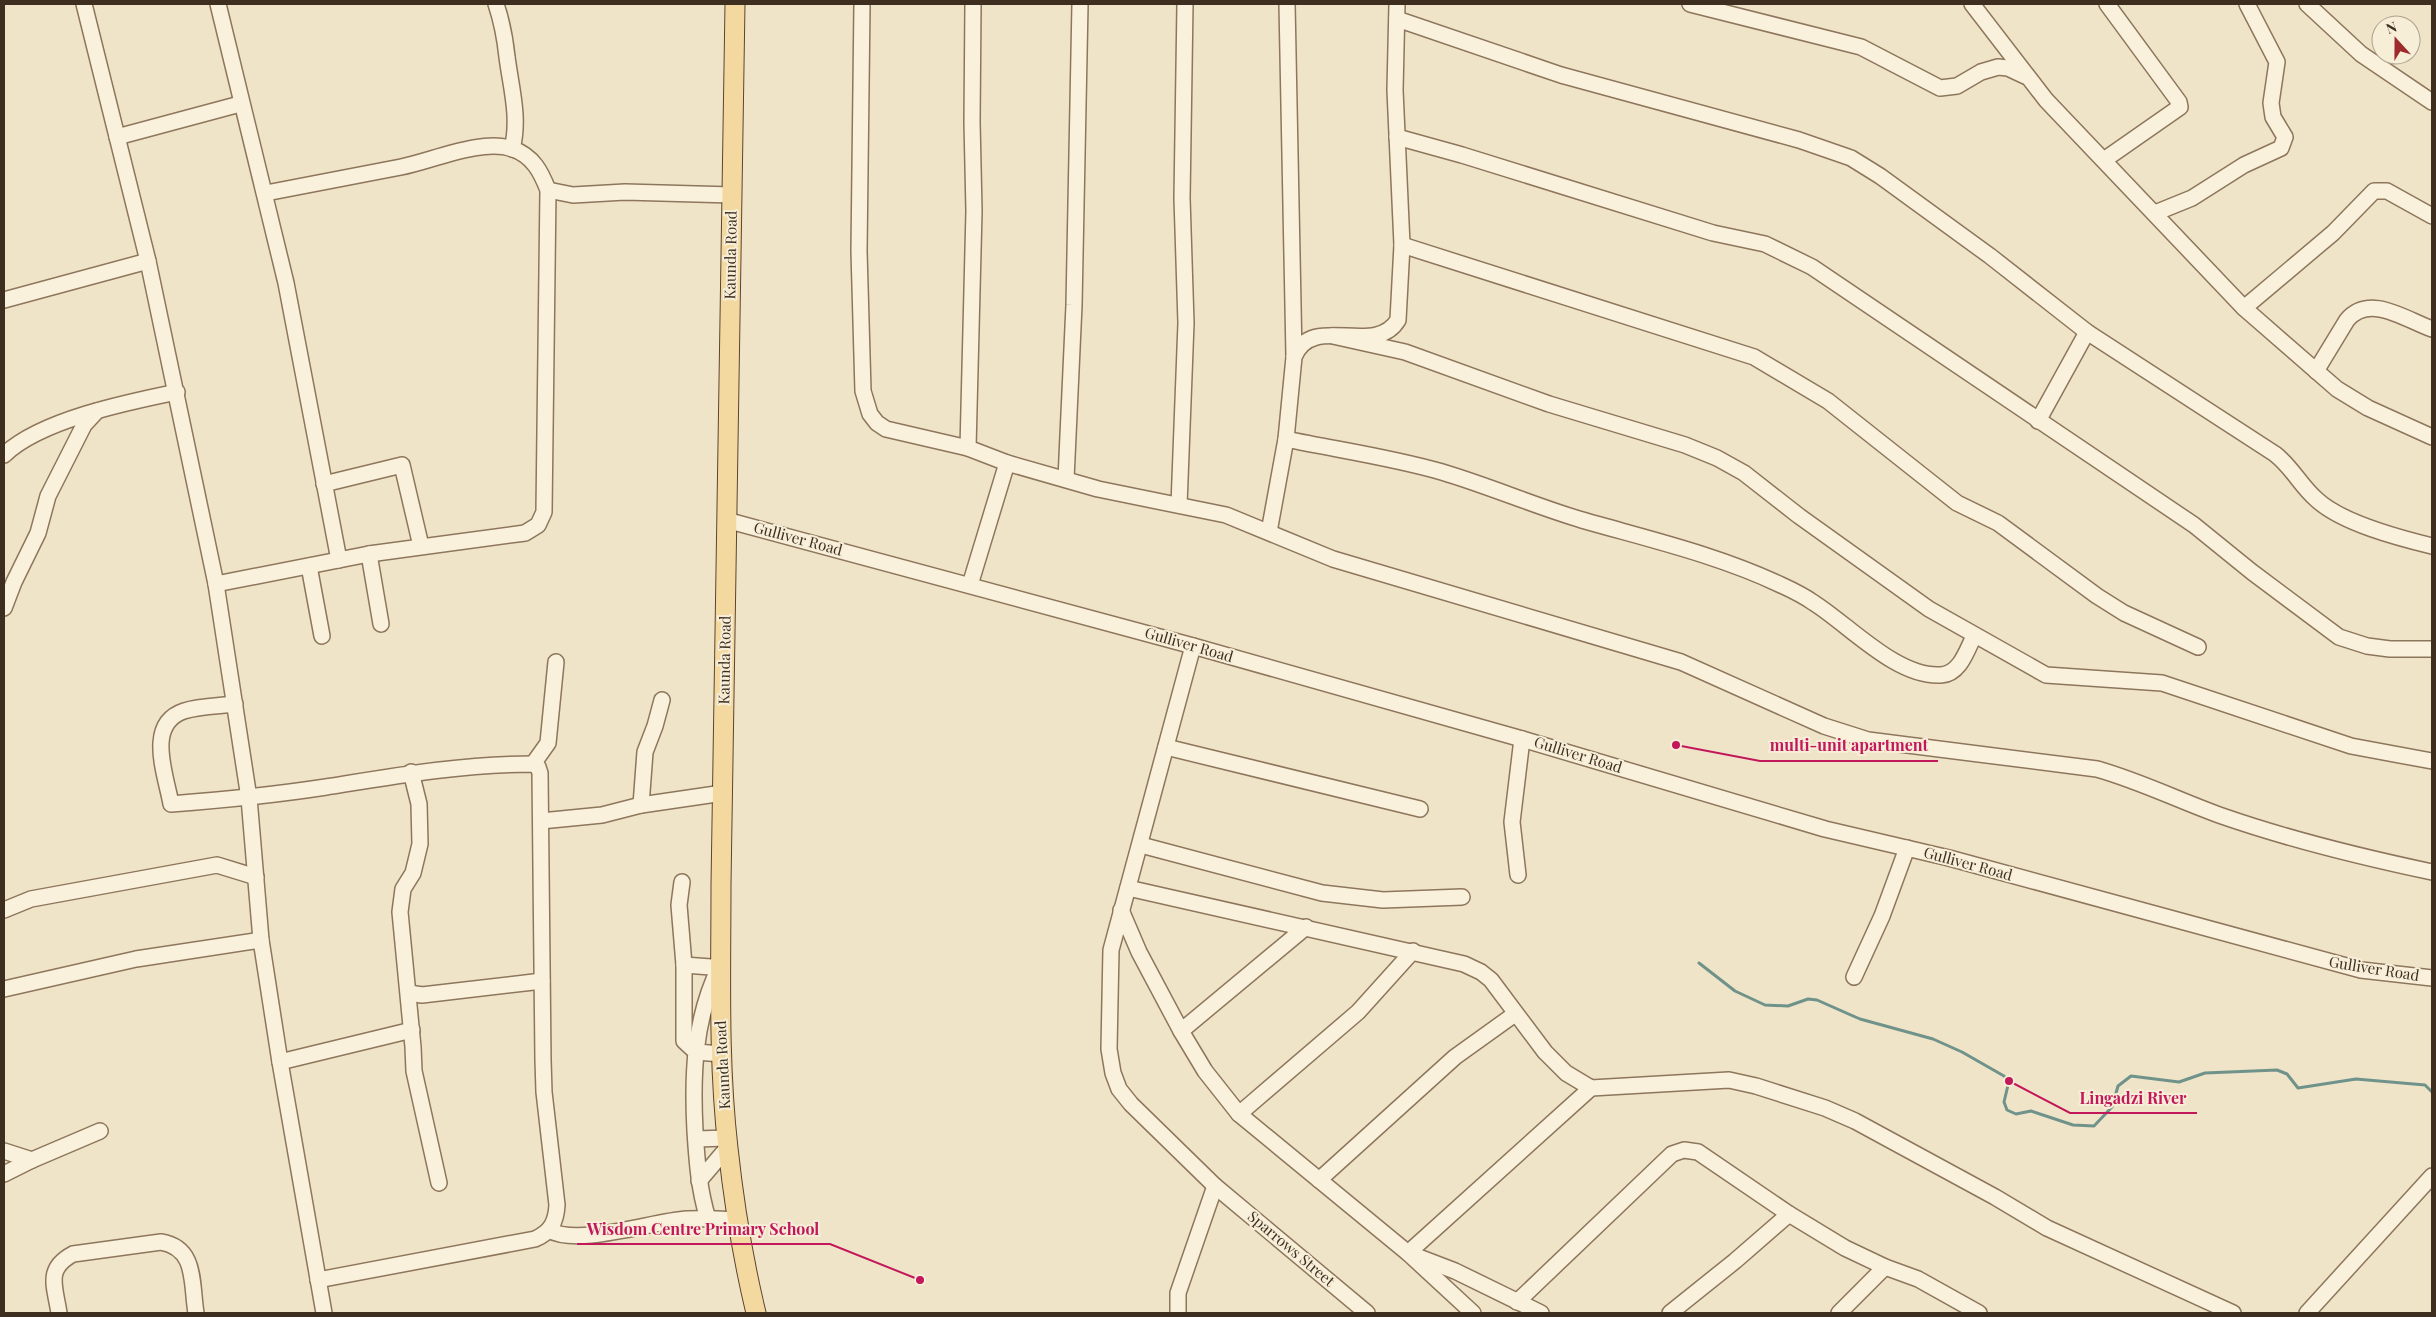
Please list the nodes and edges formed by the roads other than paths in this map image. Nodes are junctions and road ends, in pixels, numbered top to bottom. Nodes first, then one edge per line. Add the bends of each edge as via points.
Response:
1 (84, 4) edge
2 (218, 4) edge
3 (496, 4) edge
4 (735, 4) edge
5 (862, 4) edge
6 (972, 4) edge
7 (1080, 4) edge
8 (1185, 4) edge
9 (1287, 4) edge
10 (1397, 4) edge
11 (1690, 4) edge
12 (1972, 4) edge
13 (2107, 4) edge
14 (2247, 4) edge
15 (2307, 4) edge
16 (1397, 19) junction
17 (2027, 76) junction
18 (2432, 102) edge
19 (240, 104) junction
20 (117, 136) junction
21 (1397, 137) junction
22 (512, 149) junction
23 (2104, 160) junction
24 (548, 190) junction
25 (266, 193) junction
26 (732, 195) junction
27 (2155, 213) junction
28 (2432, 216) edge
29 (1402, 244) junction
30 (148, 261) junction
31 (4, 300) edge
32 (2244, 308) junction
33 (2432, 329) edge
34 (2087, 332) junction
35 (1333, 336) junction
36 (1294, 358) junction
37 (2316, 371) junction
38 (177, 392) junction
39 (97, 411) junction
40 (2038, 422) junction
41 (2432, 437) edge
42 (1286, 438) junction
43 (968, 448) junction
44 (4, 455) edge
45 (1007, 463) junction
46 (1066, 479) junction
47 (324, 484) junction
48 (1179, 506) junction
49 (726, 520) junction
50 (1269, 532) junction
51 (421, 546) junction
52 (2432, 546) edge
53 (369, 554) junction
54 (338, 560) junction
55 (309, 566) junction
56 (216, 584) junction
57 (970, 585) junction
58 (4, 608) edge
59 (380, 624) dead end
60 (322, 636) dead end
61 (1974, 636) junction
62 (1193, 646) junction
63 (2198, 647) dead end
64 (2432, 649) edge
65 (556, 662) dead end
66 (662, 700) dead end
67 (235, 704) junction
68 (1522, 738) junction
69 (1166, 747) junction
70 (2432, 760) edge
71 (533, 764) junction
72 (411, 772) junction
73 (723, 793) junction
74 (249, 798) junction
75 (641, 805) junction
76 (1420, 809) dead end
77 (541, 821) junction
78 (1141, 845) junction
79 (1907, 848) junction
80 (2432, 872) edge
81 (1518, 876) dead end
82 (256, 877) junction
83 (682, 882) dead end
84 (1128, 888) junction
85 (1462, 897) dead end
86 (4, 910) edge
87 (1121, 910) junction
88 (1306, 927) junction
89 (261, 940) junction
90 (1413, 951) junction
91 (684, 965) junction
92 (720, 965) junction
93 (1854, 977) dead end
94 (2432, 978) edge
95 (542, 981) junction
96 (4, 989) edge
97 (409, 993) junction
98 (1515, 1014) junction
99 (412, 1030) junction
100 (1181, 1031) junction
101 (696, 1052) junction
102 (722, 1054) junction
103 (280, 1062) junction
104 (1591, 1088) junction
105 (1239, 1114) junction
106 (100, 1131) dead end
107 (696, 1139) junction
108 (728, 1143) junction
109 (4, 1151) edge
110 (32, 1160) junction
111 (4, 1174) edge
112 (2432, 1176) edge
113 (1319, 1180) junction
114 (699, 1182) junction
115 (439, 1183) dead end
116 (1215, 1186) junction
117 (1789, 1214) junction
118 (708, 1219) junction
119 (738, 1220) junction
120 (550, 1230) junction
121 (1408, 1253) junction
122 (1885, 1267) junction
123 (318, 1280) junction
124 (1517, 1302) junction
125 (1178, 1312) edge
126 (59, 1313) edge
127 (196, 1313) edge
128 (324, 1313) edge
129 (756, 1313) edge
130 (1367, 1313) edge
131 (1473, 1313) edge
132 (1541, 1313) edge
133 (1670, 1313) edge
134 (1839, 1313) edge
135 (1979, 1313) edge
136 (2233, 1313) edge
137 (2307, 1313) edge

1 - 20 street
2 - 19 street
3 - 22 street via 504,27 515,108 516,132
4 - 26 main road, Kaunda Road
5 - 43 street via 859,251 865,404 877,423 886,429
6 - 43 street via 974,211
7 - 46 street via 1074,305
8 - 48 street via 1182,198 1186,323
9 - 36 street
10 - 16 street
11 - 17 street via 1861,47 1940,88 1957,86 1980,72 1998,67
12 - 17 street
13 - 23 street via 2180,107
14 - 27 street via 2277,62 2271,103 2273,117 2285,137 2284,144 2192,198
15 - 18 street via 2361,54
16 - 21 street
16 - 34 street via 1561,75 1799,140 1850,158 1990,256
17 - 23 street
19 - 20 street
19 - 25 street
20 - 30 street
21 - 29 street
21 - 40 street via 1713,233 1765,244 1812,267 1941,352
22 - 24 street via 531,159 541,172
22 - 25 street via 472,149 402,167
23 - 27 street
24 - 26 street via 573,195 625,192
24 - 51 street via 544,512 538,525 525,532
25 - 47 street via 297,332
26 - 49 main road, Kaunda Road
27 - 32 street
28 - 32 street via 2387,191 2374,190 2333,233
29 - 35 street via 1398,320 1393,327 1376,335
29 - 63 street via 1754,357 1828,401 1957,503 1998,523 2097,596
30 - 31 street
30 - 38 street
32 - 37 street
33 - 37 street via 2379,308 2361,308 2347,320
34 - 40 street
34 - 52 street via 2280,458 2316,500 2332,512 2376,530
35 - 36 street via 1308,338 1298,347
35 - 61 street via 1405,352 1549,404 1685,445 1717,458 1744,473 1799,516
36 - 42 street
37 - 41 street via 2368,408
38 - 39 street
38 - 56 street
39 - 44 street via 21,441
39 - 58 street via 84,425 48,496 38,533
40 - 64 street via 2194,525 2339,637 2390,649
42 - 50 street
42 - 61 street via 1442,472 1535,506 1735,566 1814,603 1887,656 1927,673 1942,675 1954,670
43 - 45 street
45 - 46 street
45 - 57 street
46 - 48 street via 1125,496
47 - 51 street via 402,465
47 - 54 street
48 - 50 street via 1226,515
49 - 57 street, Gulliver Road
49 - 73 main road, Kaunda Road
50 - 80 street via 1333,559 1681,662 1824,726 1868,740 2097,770 2128,778 2285,838
51 - 53 street
53 - 54 street
53 - 59 street
54 - 55 street
55 - 56 street
55 - 60 street
56 - 67 street
57 - 62 street, Gulliver Road
61 - 70 street via 2046,675 2162,684 2351,746
62 - 68 street, Gulliver Road
62 - 69 street, Sparrows Street
65 - 71 street via 548,744
66 - 75 street via 645,752
67 - 74 street
67 - 74 street via 184,711 163,728 160,741 171,804
68 - 79 street, Gulliver Road via 1825,829
68 - 81 street via 1512,822
69 - 76 street
69 - 78 street, Sparrows Street
71 - 72 street
71 - 77 street via 540,774
72 - 74 street
72 - 97 street via 421,828 413,873 403,888 401,898
73 - 75 street
73 - 92 main road, Kaunda Road
74 - 82 street
75 - 77 street via 602,815
77 - 95 street
78 - 84 street, Sparrows Street
78 - 85 street via 1322,893 1383,900
79 - 93 street via 1882,916
79 - 94 street, Gulliver Road via 2352,968
82 - 86 street via 216,866 31,899
82 - 89 street
83 - 91 street via 680,905
84 - 87 street, Sparrows Street
84 - 88 street
87 - 100 street via 1139,952
87 - 116 street, Sparrows Street via 1111,950 1109,981 1109,1049 1113,1073 1131,1104
88 - 90 street
88 - 100 street
89 - 96 street via 136,959
89 - 103 street
90 - 98 street via 1464,964 1481,972 1498,988
90 - 105 street via 1358,1012
91 - 92 street via 710,968
91 - 101 street via 684,1041
92 - 101 street via 708,989
92 - 102 main road, Kaunda Road
95 - 97 street via 445,993
95 - 120 street via 544,1092 557,1205
97 - 99 street
98 - 104 street via 1545,1052 1566,1072
98 - 113 street via 1455,1057
99 - 103 street
99 - 115 street via 414,1071
100 - 105 street via 1204,1071
101 - 102 street
101 - 107 street via 693,1080
102 - 108 main road, Kaunda Road
103 - 123 street
104 - 121 street
104 - 136 street via 1729,1080 1825,1108 2047,1228
105 - 113 street
106 - 110 street
107 - 108 street
107 - 114 street
108 - 114 street
108 - 119 main road, Kaunda Road
109 - 110 street
110 - 111 street
112 - 137 street
113 - 121 street
114 - 118 street
116 - 125 street via 1178,1294
116 - 130 street, Sparrows Street
117 - 122 street via 1845,1248
117 - 124 street via 1698,1152 1678,1151
117 - 133 street
118 - 119 street
118 - 120 street via 564,1236
119 - 129 main road, Kaunda Road
120 - 123 street via 535,1239
121 - 124 street via 1455,1271
121 - 131 street
122 - 134 street
122 - 135 street via 1918,1279
123 - 128 street
124 - 132 street
126 - 127 street via 54,1279 55,1268 62,1260 74,1254 161,1242 173,1244 188,1260

